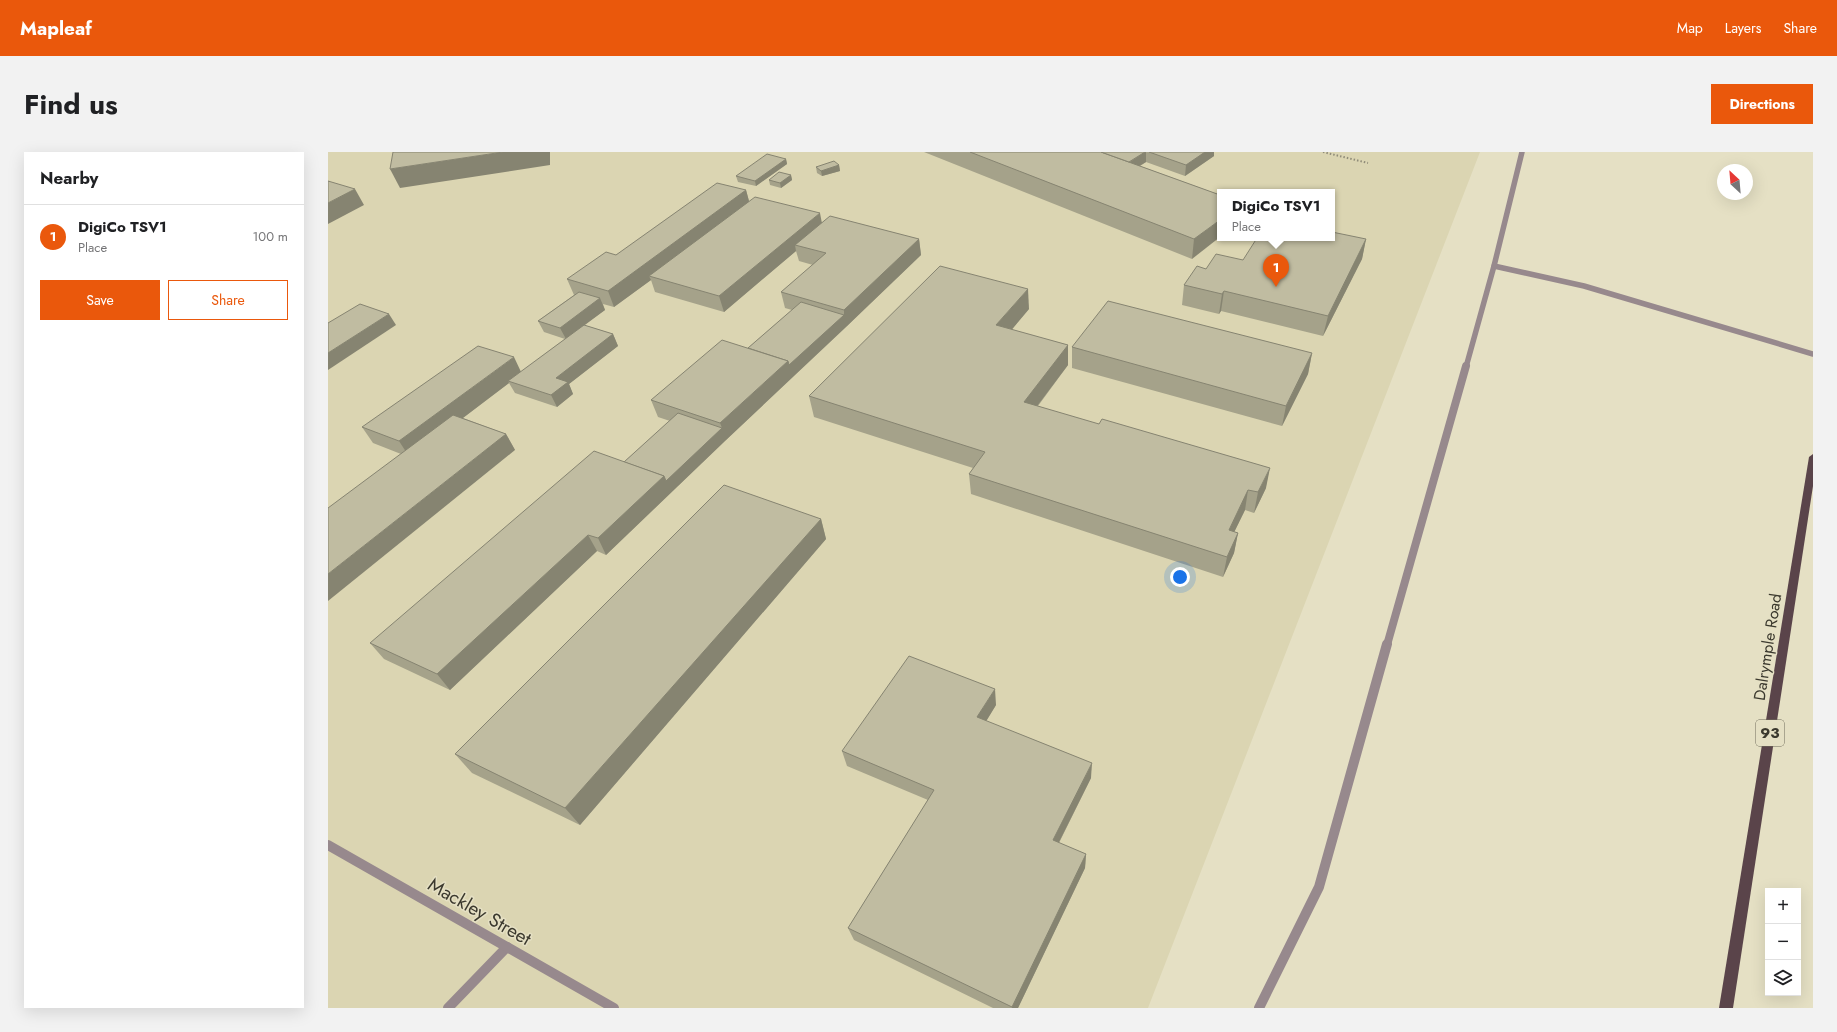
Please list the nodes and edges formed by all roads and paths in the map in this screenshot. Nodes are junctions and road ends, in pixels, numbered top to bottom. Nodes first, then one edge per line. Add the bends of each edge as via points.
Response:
1 (1323, 152) edge
2 (1522, 152) edge
3 (1368, 163) dead end
4 (1494, 266) junction
5 (1813, 354) edge
6 (1813, 457) edge
7 (328, 845) edge
8 (507, 947) junction
9 (448, 1008) edge
10 (614, 1008) edge
11 (1259, 1008) edge
12 (1726, 1008) edge

1 - 3 path
2 - 4 street
4 - 5 street via 1584,286
4 - 11 street via 1319,887
6 - 12 main road, Dalrymple Road / 93
7 - 8 street, Mackley Street
8 - 9 street
8 - 10 street, Mackley Street

